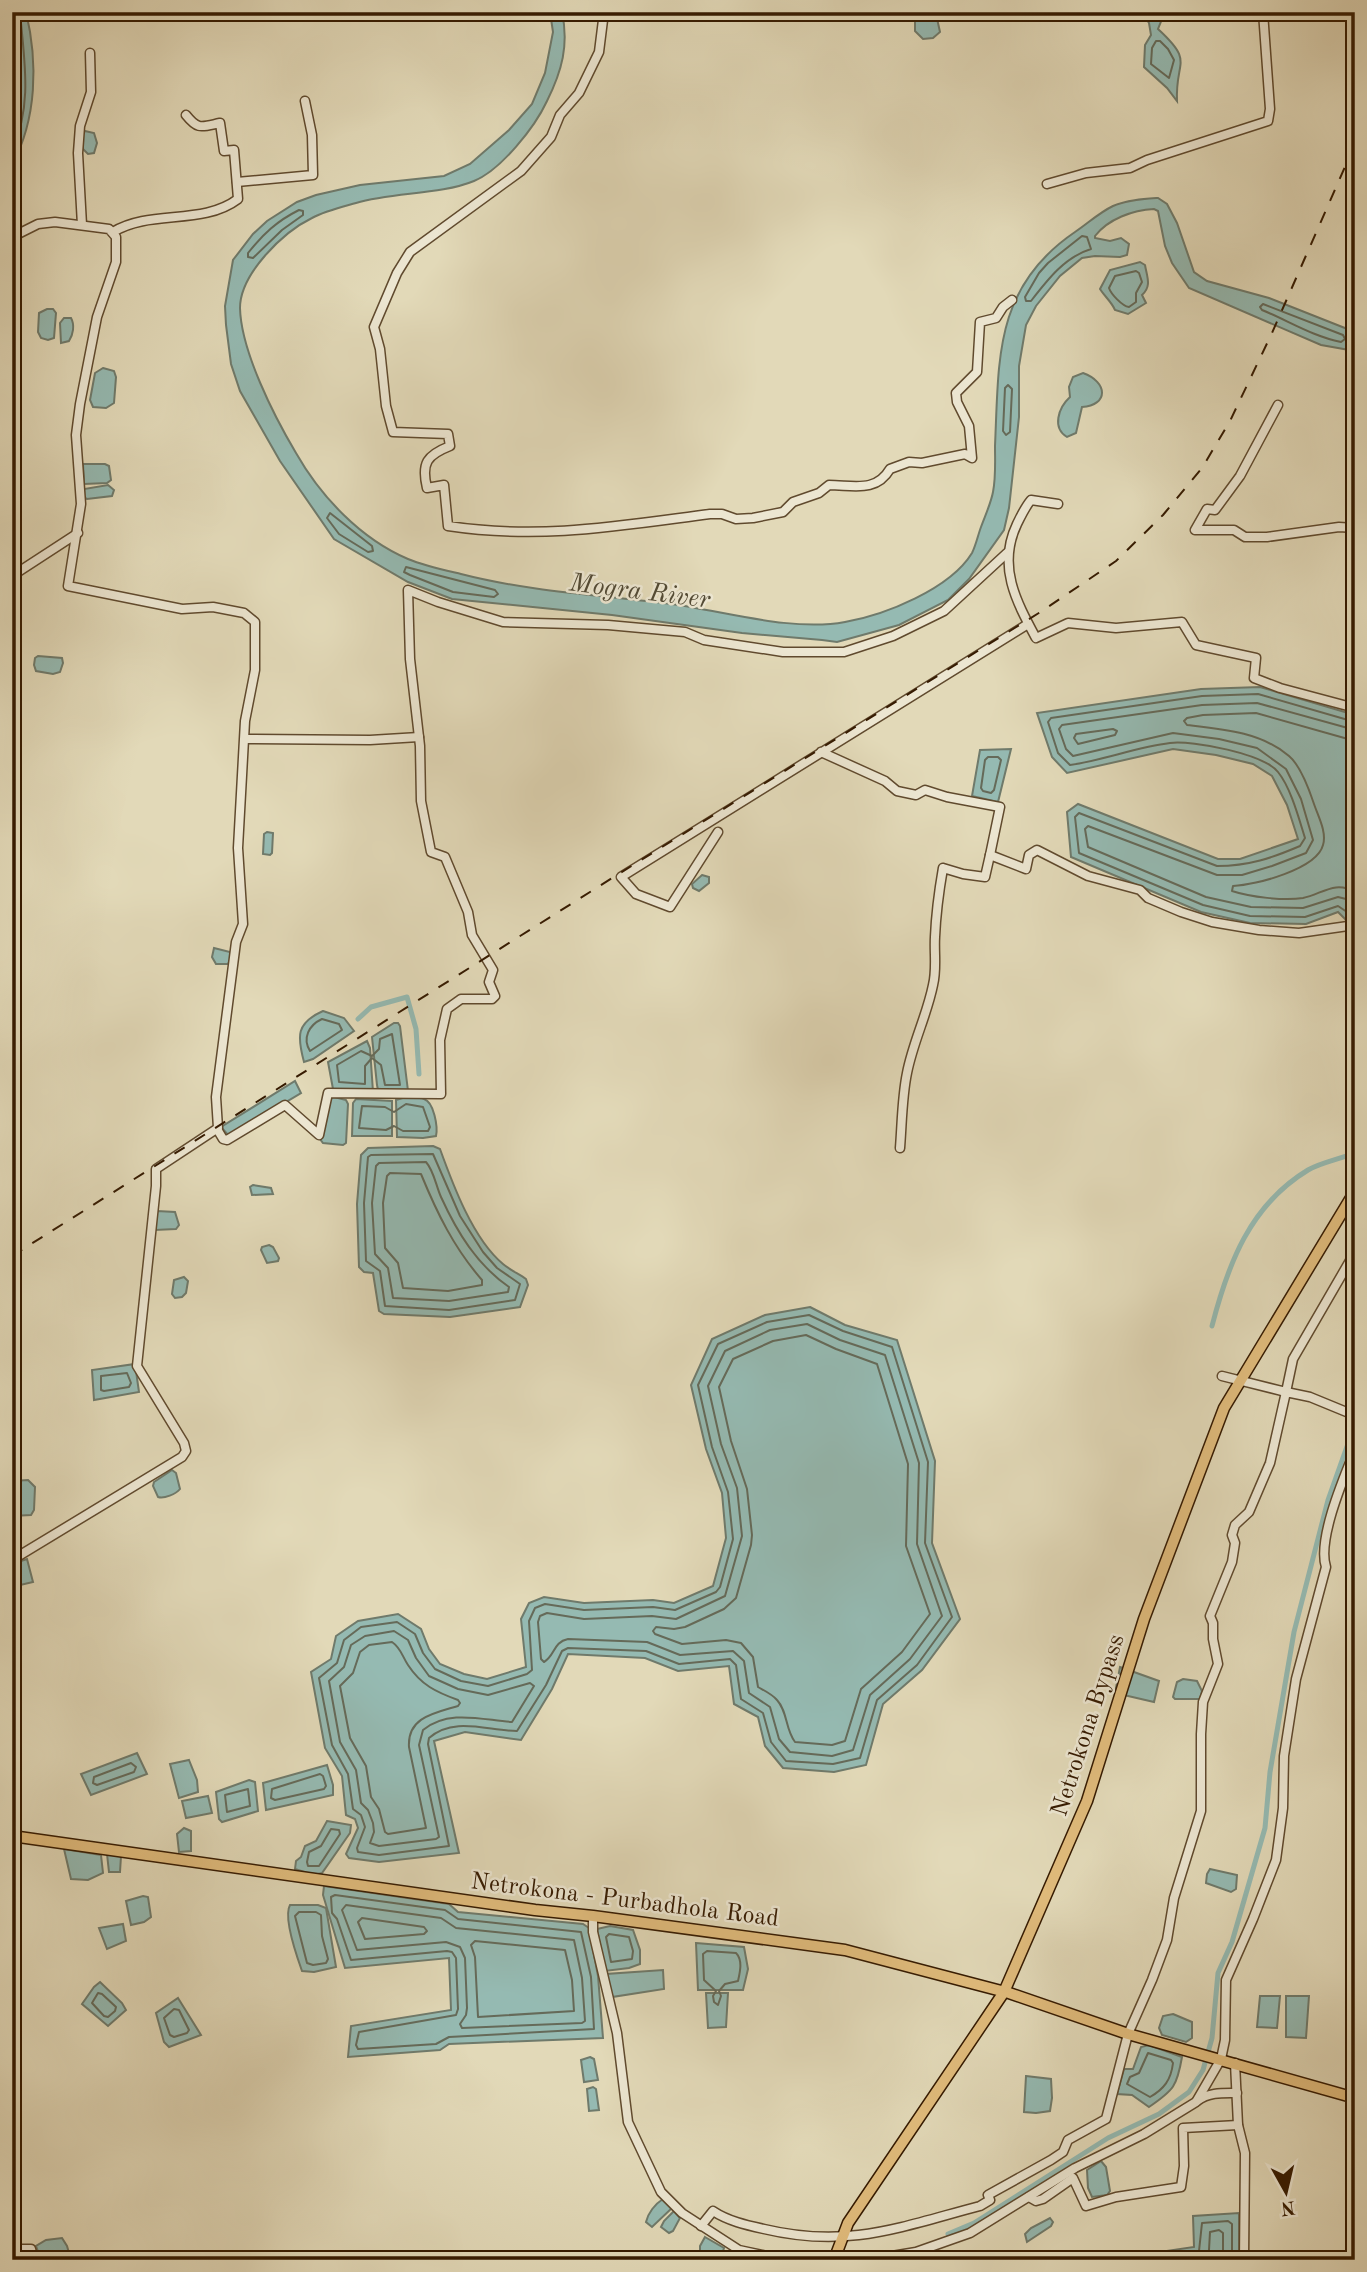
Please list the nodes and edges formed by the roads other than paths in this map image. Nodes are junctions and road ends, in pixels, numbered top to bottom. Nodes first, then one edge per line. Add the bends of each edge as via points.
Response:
1 (604, 12) edge
2 (1263, 12) edge
3 (90, 53) dead end
4 (305, 100) dead end
5 (186, 115) dead end
6 (237, 182) junction
7 (1046, 184) dead end
8 (82, 225) junction
9 (113, 232) junction
10 (12, 237) edge
11 (1012, 300) dead end
12 (1278, 405) dead end
13 (1058, 504) dead end
14 (1355, 528) edge
15 (78, 533) junction
16 (1007, 553) junction
17 (12, 576) edge
18 (1028, 624) junction
19 (1355, 708) edge
20 (419, 737) junction
21 (245, 739) junction
22 (821, 752) junction
23 (718, 832) dead end
24 (990, 855) junction
25 (1355, 925) edge
26 (217, 1129) junction
27 (900, 1148) dead end
28 (1355, 1191) edge
29 (1355, 1252) edge
30 (1222, 1376) dead end
31 (1286, 1392) junction
32 (1355, 1399) edge
33 (1355, 1450) edge
34 (12, 1560) edge
35 (12, 1836) edge
36 (593, 1916) junction
37 (1004, 1992) junction
38 (1128, 2034) junction
39 (1219, 2059) junction
40 (1236, 2063) junction
41 (1237, 2093) junction
42 (1355, 2098) edge
43 (1196, 2102) junction
44 (1238, 2125) junction
45 (1029, 2197) junction
46 (701, 2226) junction
47 (12, 2249) edge
48 (34, 2260) edge
49 (786, 2260) edge
50 (834, 2260) edge
51 (868, 2260) edge
52 (1244, 2260) edge

1 - 11 street via 599,52 551,137 521,171 410,251 374,327 393,432 448,435 450,446 426,461 424,475 427,488 444,485 448,526 560,533 710,514 753,518 783,512 793,502 819,494 829,485 870,486 883,480 890,468 909,462 965,454 972,458 969,426 956,393 977,372 980,322 996,318
2 - 7 street via 1268,121 1130,168
3 - 8 street via 91,92 80,126 78,153
4 - 6 street via 313,175
5 - 6 street via 198,127 220,123 224,151 234,150
6 - 9 street via 238,199 219,210 146,219
8 - 9 street
8 - 10 street via 38,224
9 - 15 street via 116,262 97,317 76,435 82,503
12 - 14 street via 1240,476 1215,510 1207,509 1195,530 1234,530 1245,537 1267,537
13 - 16 street via 1031,500
15 - 17 street
15 - 21 street via 67,583 71,588 182,609 213,607 244,613 255,622 255,670
16 - 18 street via 1011,581
16 - 20 street via 944,611 893,636 844,652 783,652 704,640 685,632 503,621 408,590
18 - 19 street via 1036,638 1068,623 1116,628 1182,622 1196,645 1256,658 1254,678
18 - 22 street
20 - 21 street
20 - 26 street via 421,801 431,852 445,857 468,912 472,935 493,970 489,982 495,996 461,999 447,1009 440,1040 441,1094 328,1093 319,1135 285,1105 227,1140
21 - 26 street via 238,848 243,924 236,942 216,1097
22 - 23 street via 621,877 636,894 670,907
22 - 24 street via 897,791 916,795 925,790 1000,807
24 - 25 street via 1026,869 1029,855 1037,850 1088,876 1140,890 1148,898 1212,922 1299,933
24 - 27 street via 985,877 943,868 934,982 906,1075
26 - 34 street via 156,1171 137,1366 184,1443 185,1454
28 - 37 main road, Netrokona Bypass via 1224,1408 1144,1619 1087,1801
29 - 31 street via 1293,1359
30 - 31 street
31 - 32 street via 1349,1413
31 - 38 street via 1270,1463 1249,1512 1235,1525 1232,1562 1211,1609 1218,1664 1203,1702 1201,1811 1174,1898 1167,1940
33 - 39 street via 1334,1503 1323,1558 1326,1567 1296,1679 1276,1860 1226,1980 1225,2040
35 - 36 main road, Netrokona - Purbadhola Road
36 - 37 main road, Netrokona - Purbadhola Road via 845,1950
36 - 46 street via 617,2033 628,2122 661,2192
37 - 38 main road, Netrokona - Purbadhola Road
37 - 50 main road, Netrokona Bypass via 848,2223
38 - 39 main road, Netrokona - Purbadhola Road
38 - 46 street via 1106,2119 1069,2140 1063,2152 988,2196 990,2200 980,2206 898,2229 844,2238 783,2234 713,2211
39 - 40 main road, Netrokona - Purbadhola Road
39 - 43 street
40 - 41 street
40 - 42 main road, Netrokona - Purbadhola Road
41 - 43 street via 1203,2096
41 - 44 street
43 - 45 street
44 - 45 street via 1183,2128 1181,2187 1086,2206 1073,2178 1043,2199
44 - 52 street via 1245,2152
45 - 51 street via 971,2233 916,2252
46 - 49 street via 739,2250
47 - 48 street via 31,2249

